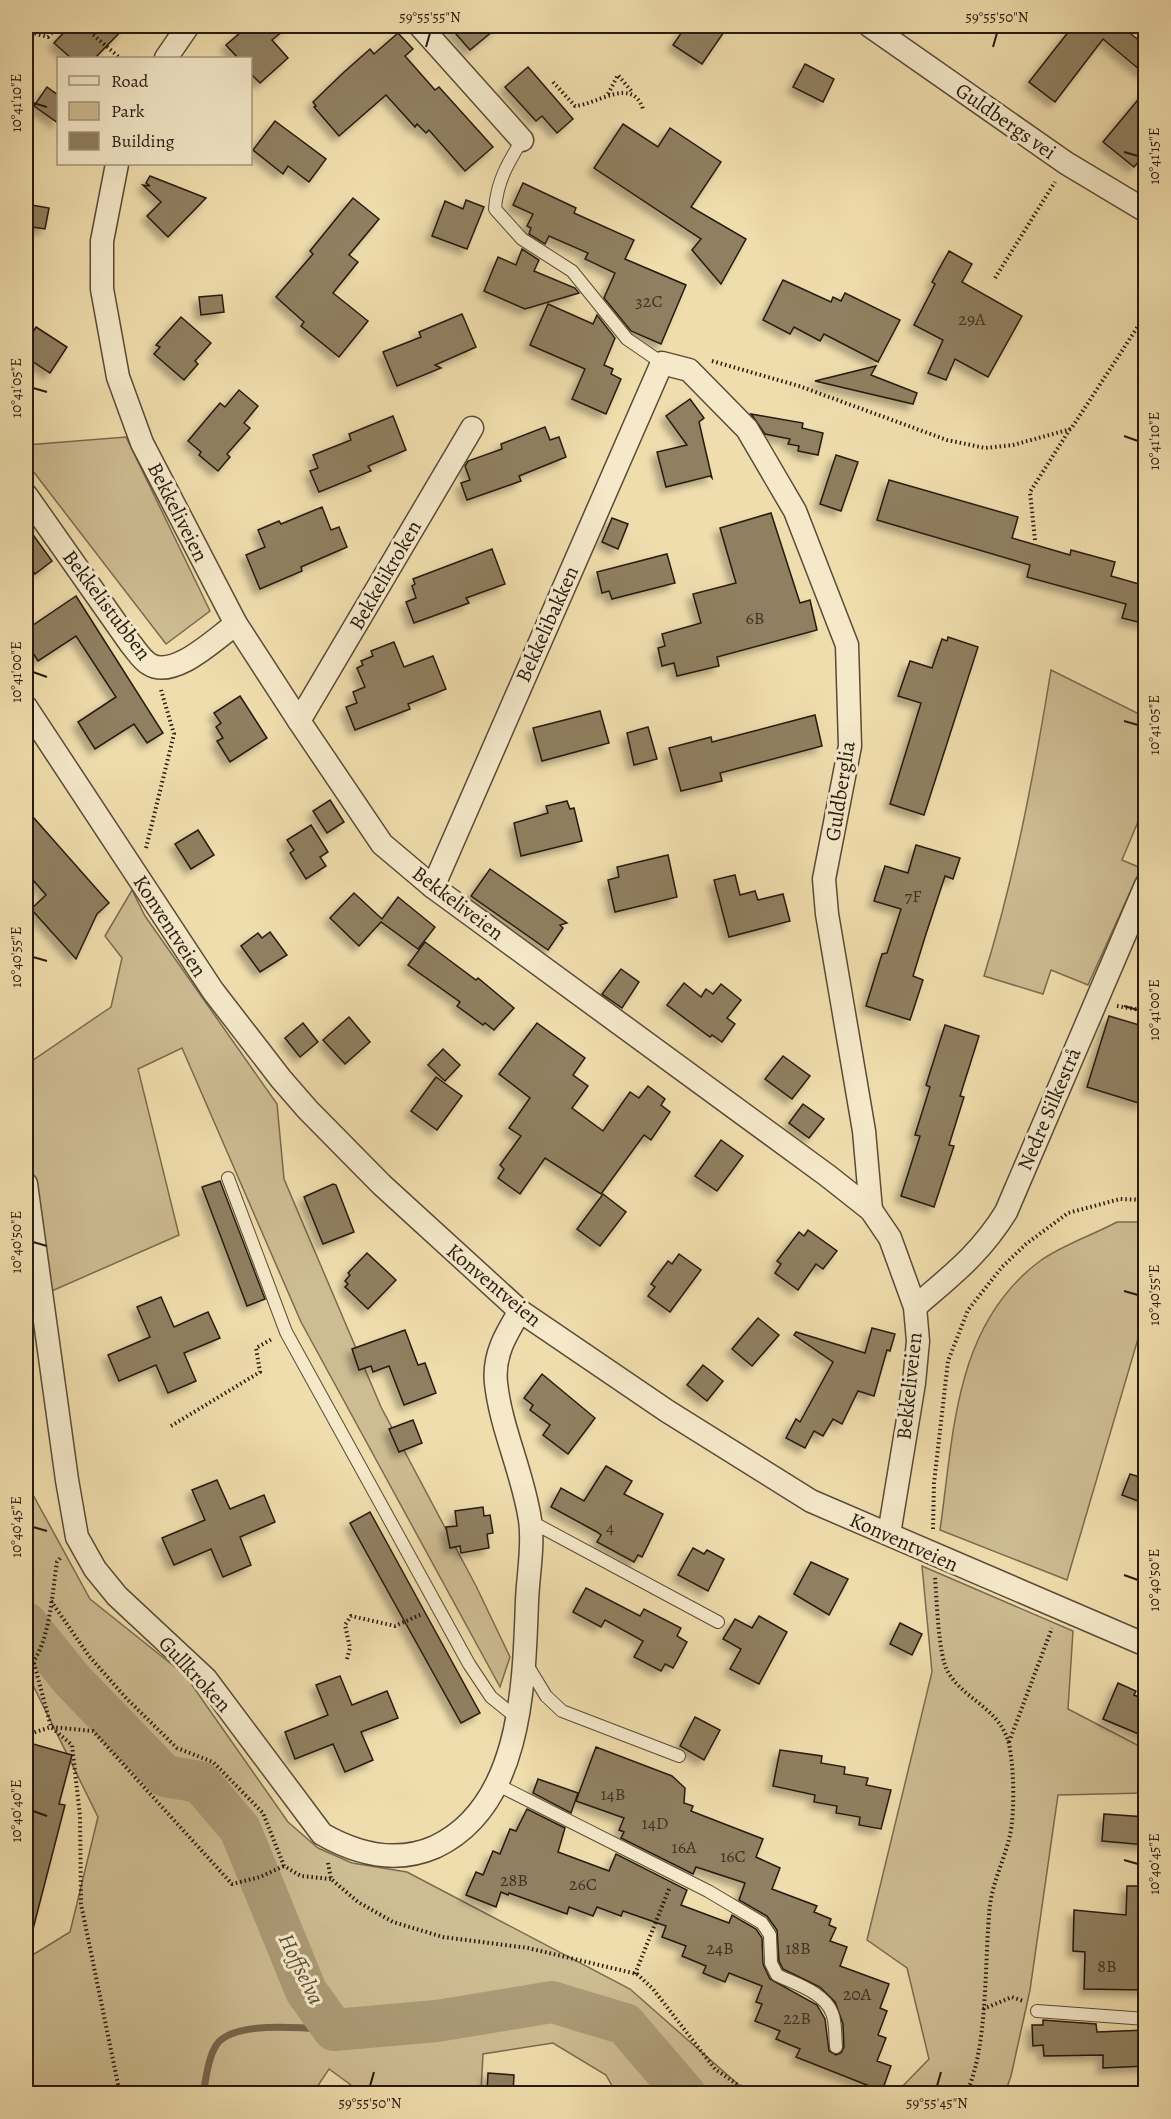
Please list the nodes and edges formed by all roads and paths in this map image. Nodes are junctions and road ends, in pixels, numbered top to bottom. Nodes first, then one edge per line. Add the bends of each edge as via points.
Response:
1 (58, 26) edge
2 (83, 26) edge
3 (189, 26) edge
4 (420, 26) edge
5 (870, 26) edge
6 (26, 31) edge
7 (119, 57) edge
8 (167, 57) edge
9 (553, 82) dead end
10 (608, 94) junction
11 (634, 94) junction
12 (644, 109) dead end
13 (522, 140) joint
14 (1066, 163) junction
15 (117, 165) edge
16 (1146, 211) edge
17 (995, 278) dead end
18 (1146, 314) edge
19 (662, 363) junction
20 (689, 370) junction
21 (471, 428) dead end
22 (1071, 429) junction
23 (26, 495) edge
24 (1035, 540) dead end
25 (236, 624) junction
26 (160, 668) junction
27 (26, 707) edge
28 (299, 721) junction
29 (131, 866) junction
30 (1146, 885) edge
31 (433, 886) junction
32 (228, 1178) dead end
33 (26, 1184) edge
34 (1146, 1200) edge
35 (871, 1210) junction
36 (915, 1307) junction
37 (520, 1311) junction
38 (286, 1332) junction
39 (171, 1426) dead end
40 (530, 1521) junction
41 (890, 1534) junction
42 (932, 1553) junction
43 (57, 1562) dead end
44 (51, 1601) junction
45 (437, 1605) junction
46 (1059, 1609) junction
47 (718, 1622) dead end
48 (1146, 1645) edge
49 (347, 1659) dead end
50 (525, 1662) junction
51 (34, 1663) junction
52 (26, 1669) edge
53 (518, 1718) junction
54 (51, 1727) junction
55 (26, 1734) edge
56 (1008, 1742) junction
57 (680, 1756) dead end
58 (498, 1785) junction
59 (322, 1834) junction
60 (284, 1866) junction
61 (675, 1875) junction
62 (331, 1879) junction
63 (635, 1974) junction
64 (983, 2009) junction
65 (1037, 2011) joint
66 (1146, 2019) edge
67 (836, 2047) dead end
68 (120, 2094) edge
69 (751, 2094) edge
70 (966, 2094) edge

1 - 6 path via 48,36
2 - 7 path
3 - 8 street
4 - 13 street
5 - 14 street, Guldbergs vei
9 - 10 path via 575,106 596,102
10 - 11 path
10 - 11 path via 618,75
11 - 12 path
13 - 19 lane via 505,167 495,209 522,239 572,271 627,339
14 - 16 street, Guldbergs vei
14 - 17 path
15 - 25 street, Bekkeliveien via 104,223 101,266 104,311 118,377 142,443
18 - 22 path
19 - 20 street
19 - 31 street, Bekkelibakken
20 - 22 path via 715,360 947,440 985,448 1013,445
20 - 35 street, Guldberglia via 747,429 789,501 847,645 850,746 824,879 864,1131
21 - 28 street, Bekkelikroken
22 - 24 path via 1030,492
23 - 26 street, Bekkelistubben via 141,657
25 - 26 street, Bekkelistubben via 180,665
25 - 28 street, Bekkeliveien
26 - 29 path via 160,685 174,734 148,842 144,853
27 - 29 street, Konventveien
28 - 31 street, Bekkeliveien via 382,844
29 - 37 street, Konventveien via 213,991 308,1110 382,1185
30 - 36 street, Nedre Silkestrå via 1006,1212 971,1259
31 - 35 street, Bekkeliveien
32 - 38 lane
33 - 59 street, Gullkroken via 77,1537 95,1569 117,1596 206,1679
34 - 42 path via 1120,1199 1068,1213 1026,1244 968,1310 948,1361 934,1484
35 - 36 street, Bekkeliveien via 890,1238
36 - 41 street, Bekkeliveien via 918,1341 914,1383
37 - 40 street, Gullkroken via 498,1352 496,1382
37 - 41 street, Konventveien via 667,1411 811,1501
38 - 39 path via 256,1348 260,1372
38 - 45 lane
40 - 47 lane
40 - 50 street, Gullkroken
41 - 42 street, Konventveien
42 - 46 street, Konventveien
42 - 56 path via 946,1668 955,1682 985,1706
43 - 44 path
44 - 51 path via 47,1628
44 - 60 path via 89,1656 127,1700 177,1748 213,1762 263,1813
45 - 49 path via 395,1626 351,1616 345,1625 350,1648
45 - 53 lane via 492,1697
46 - 48 street, Konventveien
46 - 56 path
50 - 53 street, Gullkroken
50 - 57 lane via 546,1696 562,1711
51 - 52 path
51 - 54 path
53 - 58 street, Gullkroken
54 - 55 path
54 - 60 path via 93,1731 232,1884
54 - 68 path via 72,1745 80,1816 81,1904
56 - 64 path via 1012,1771 1010,1833 991,1902
58 - 59 street, Gullkroken via 462,1831 424,1851 386,1856 343,1846
58 - 61 lane
59 - 62 path
60 - 62 path via 301,1876
61 - 63 path
61 - 67 lane via 762,1923 770,1935 771,1963 777,1975 814,1993 833,2014
62 - 63 path via 358,1902 393,1922 443,1937 528,1948
63 - 69 path via 653,1989 715,2069
64 - 65 path via 1012,1996
64 - 70 path via 977,2059
65 - 66 lane

